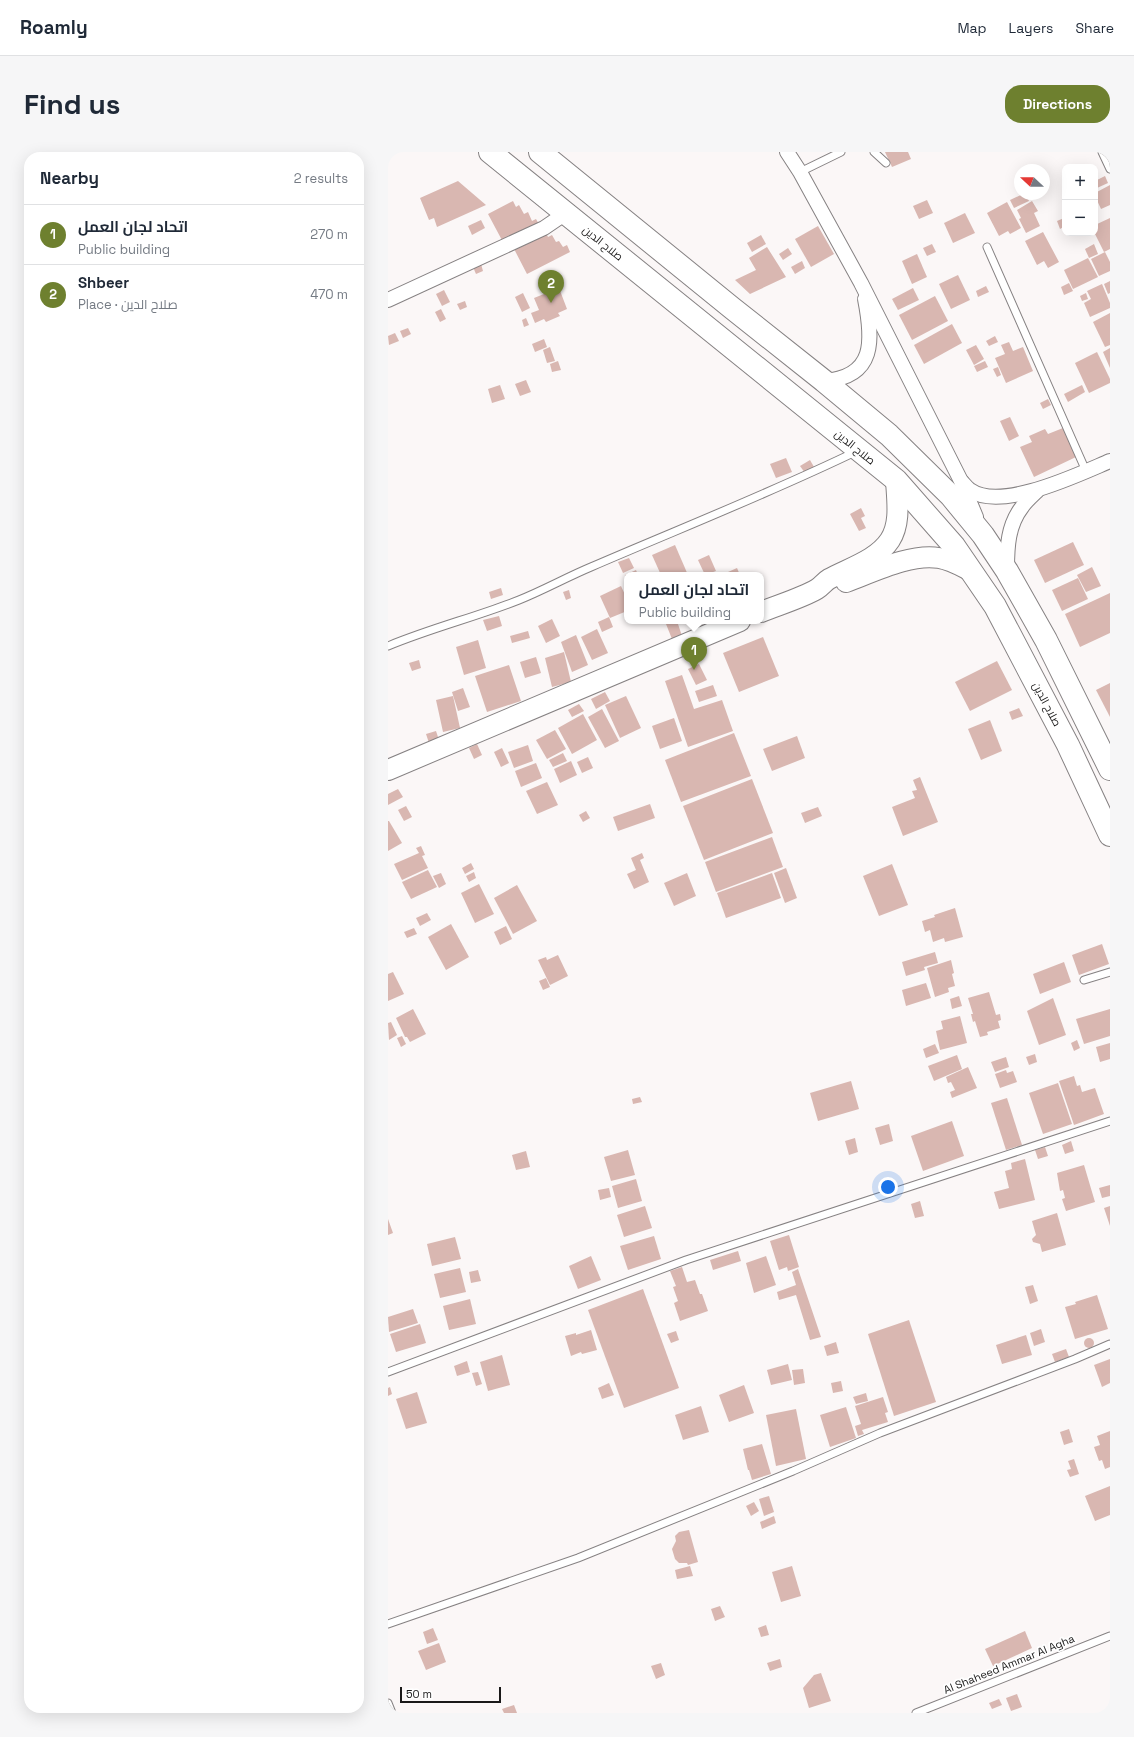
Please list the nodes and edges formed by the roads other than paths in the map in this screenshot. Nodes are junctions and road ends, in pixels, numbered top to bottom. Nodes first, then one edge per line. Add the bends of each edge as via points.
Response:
1 (490, 152) edge
2 (540, 152) edge
3 (787, 152) edge
4 (841, 152) edge
5 (874, 152) edge
6 (1102, 152) edge
7 (886, 163) dead end
8 (1110, 168) edge
9 (800, 172) junction
10 (566, 213) junction
11 (987, 247) dead end
12 (861, 283) junction
13 (388, 300) edge
14 (824, 381) junction
15 (859, 450) junction
16 (1110, 461) edge
17 (1086, 471) junction
18 (896, 480) junction
19 (961, 481) junction
20 (1040, 488) junction
21 (983, 535) junction
22 (971, 571) junction
23 (1007, 571) junction
24 (818, 589) junction
25 (764, 611) edge
26 (733, 624) edge
27 (388, 646) edge
28 (1110, 769) edge
29 (388, 770) edge
30 (1110, 835) edge
31 (1110, 972) edge
32 (1084, 980) dead end
33 (1110, 1121) edge
34 (1110, 1344) edge
35 (388, 1372) edge
36 (388, 1624) edge
37 (1110, 1636) edge
38 (388, 1703) edge
39 (392, 1713) edge
40 (916, 1713) edge

1 - 10 highway, صلاح الدين
2 - 14 highway
3 - 9 street
4 - 9 lane
5 - 7 lane
6 - 8 lane
9 - 12 street
10 - 13 street via 544,228
10 - 15 highway, صلاح الدين
11 - 17 lane
12 - 14 street via 870,329 867,354 857,370 847,377
12 - 19 street
14 - 21 highway via 917,462 951,496
15 - 18 highway, صلاح الدين
15 - 27 lane via 521,599
16 - 17 street
17 - 20 street
18 - 22 highway, صلاح الدين via 936,523
18 - 24 main road via 897,515 890,540 866,560 827,580
19 - 20 street via 971,491 996,497 1018,496
19 - 21 street
20 - 23 street via 1021,507 1013,523 1008,542
21 - 23 highway
22 - 24 main road via 950,560 924,557 832,588
22 - 30 highway, صلاح الدين via 995,606 1047,705
23 - 28 highway via 1046,640
24 - 25 main road
26 - 29 main road
31 - 32 lane
33 - 35 lane via 686,1260
34 - 36 lane via 880,1433 578,1558
37 - 40 lane, Al Shaheed Ammar Al Agha
38 - 39 lane

